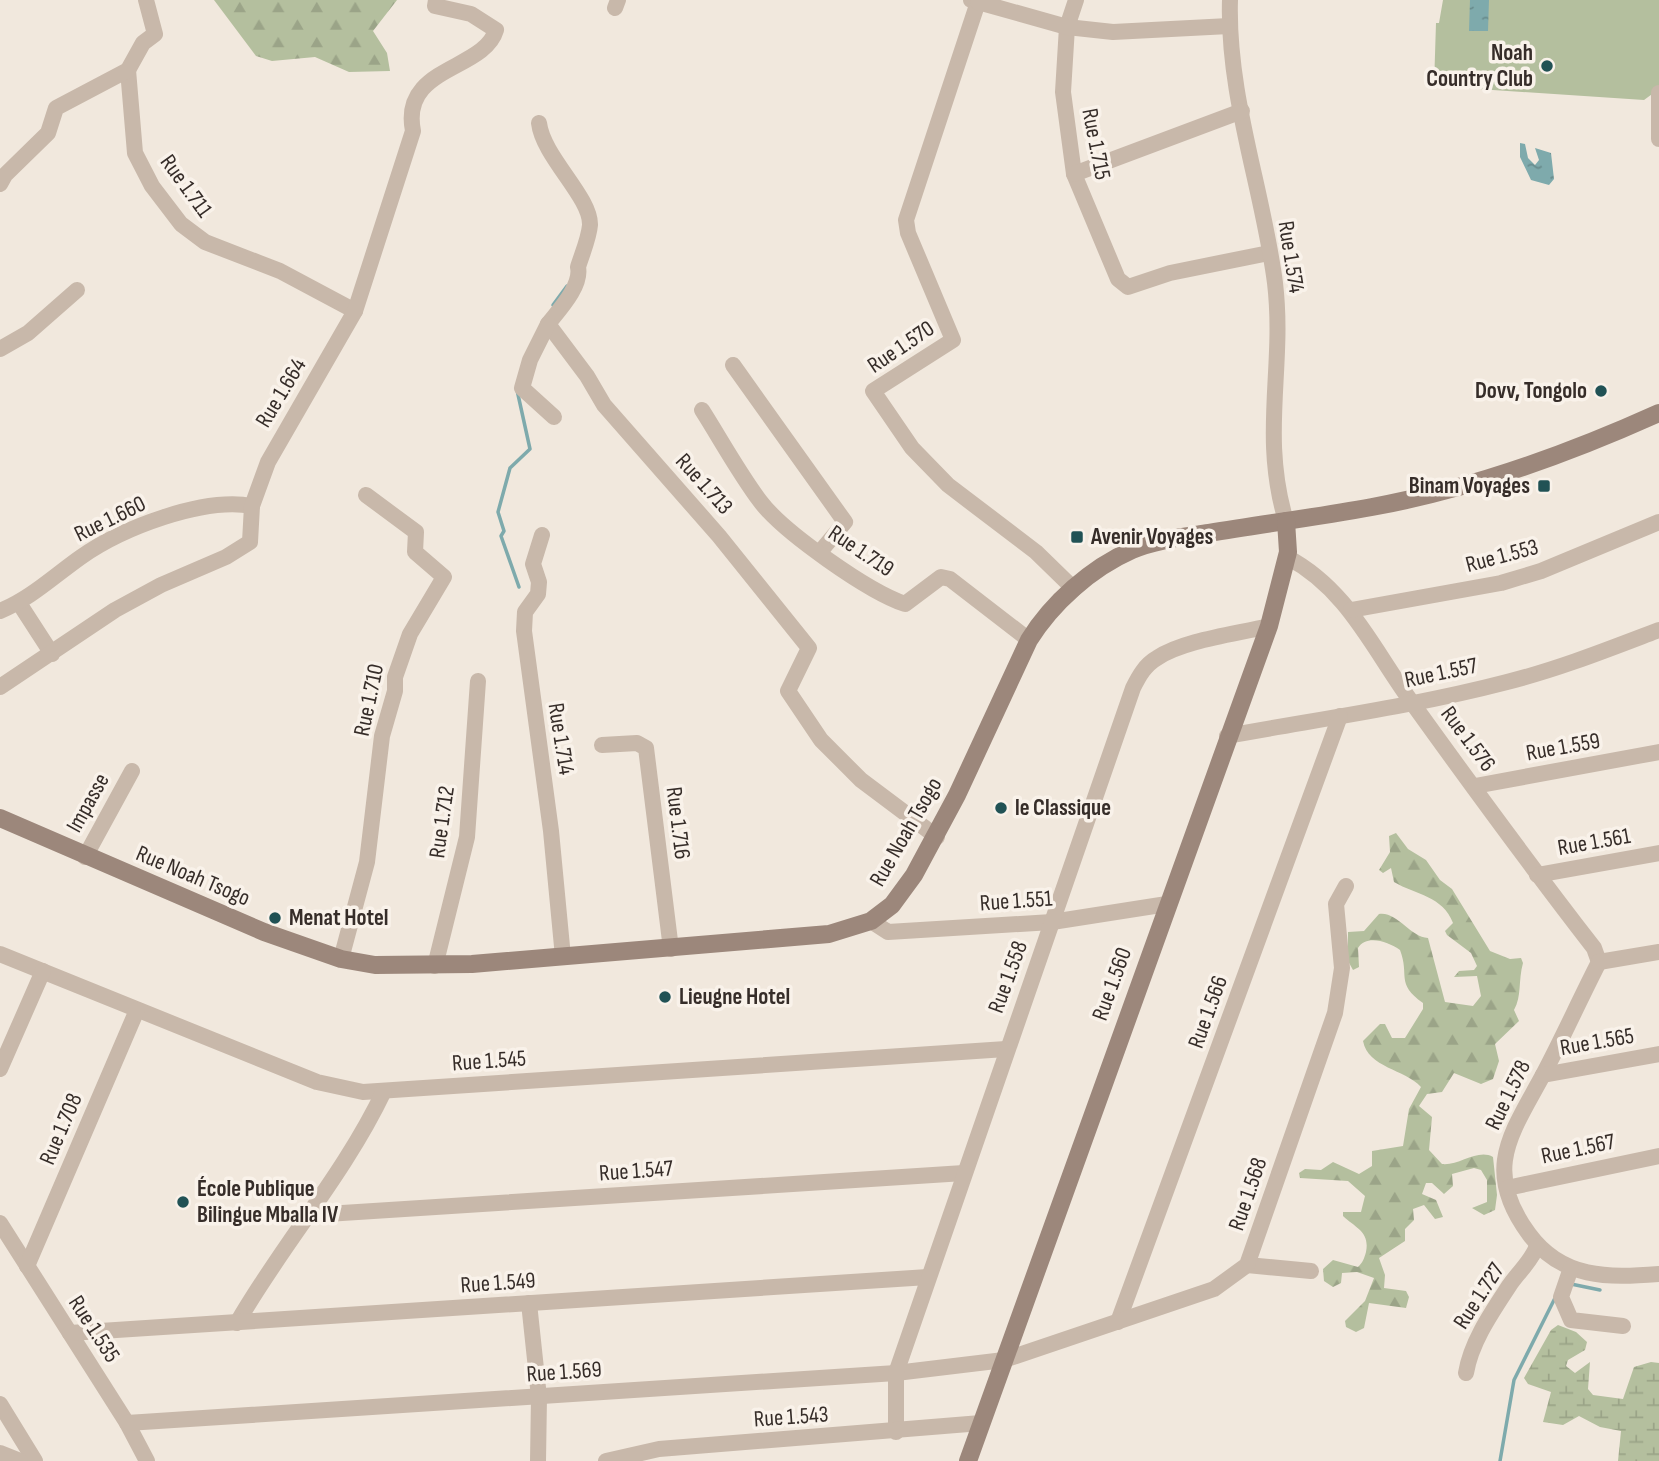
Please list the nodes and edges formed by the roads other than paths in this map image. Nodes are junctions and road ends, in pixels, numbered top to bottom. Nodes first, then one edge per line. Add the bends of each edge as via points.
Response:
1 (146, 0) edge
2 (436, 0) edge
3 (1076, 0) edge
4 (1230, 0) edge
5 (975, 1) edge
6 (1229, 26) junction
7 (1067, 27) junction
8 (128, 71) junction
9 (1659, 93) edge
10 (1242, 111) junction
11 (539, 123) dead end
12 (1659, 139) edge
13 (1074, 174) junction
14 (0, 184) edge
15 (1269, 253) junction
16 (77, 290) dead end
17 (355, 311) junction
18 (548, 324) junction
19 (0, 349) edge
20 (733, 365) dead end
21 (702, 410) dead end
22 (1659, 413) edge
23 (554, 417) dead end
24 (366, 495) dead end
25 (252, 506) junction
26 (1286, 521) junction
27 (1659, 522) edge
28 (542, 535) dead end
29 (820, 552) junction
30 (1287, 557) junction
31 (1074, 589) junction
32 (19, 603) junction
33 (1351, 610) junction
34 (0, 611) edge
35 (1269, 626) junction
36 (1659, 630) edge
37 (1029, 640) junction
38 (52, 654) junction
39 (478, 681) dead end
40 (0, 687) edge
41 (1412, 703) junction
42 (1340, 716) junction
43 (1227, 736) junction
44 (602, 745) dead end
45 (1659, 752) edge
46 (132, 771) dead end
47 (1475, 786) junction
48 (0, 818) edge
49 (937, 837) junction
50 (1659, 853) edge
51 (85, 857) junction
52 (1537, 875) junction
53 (1346, 886) dead end
54 (1167, 904) junction
55 (871, 921) junction
56 (1052, 922) junction
57 (671, 948) junction
58 (1659, 952) edge
59 (0, 954) edge
60 (563, 957) junction
61 (341, 959) junction
62 (1599, 962) junction
63 (435, 966) junction
64 (43, 971) junction
65 (137, 1010) junction
66 (1006, 1049) junction
67 (1659, 1054) edge
68 (0, 1069) edge
69 (1543, 1075) junction
70 (384, 1091) junction
71 (1659, 1156) edge
72 (964, 1173) junction
73 (1507, 1188) junction
74 (311, 1215) junction
75 (0, 1223) edge
76 (1537, 1246) junction
77 (1247, 1265) junction
78 (27, 1266) junction
79 (1571, 1268) junction
80 (1311, 1271) dead end
81 (1659, 1274) edge
82 (928, 1277) junction
83 (529, 1303) junction
84 (1118, 1322) junction
85 (237, 1323) junction
86 (1623, 1326) dead end
87 (70, 1334) junction
88 (1004, 1360) junction
89 (896, 1373) junction
90 (1466, 1373) dead end
91 (538, 1397) junction
92 (0, 1404) edge
93 (127, 1423) junction
94 (981, 1423) junction
95 (896, 1432) junction
96 (0, 1453) edge
97 (20, 1461) edge
98 (35, 1461) edge
99 (148, 1461) edge
100 (538, 1461) edge
101 (606, 1461) edge
102 (968, 1461) edge

1 - 8 street via 155,34 143,43
2 - 17 street, Rue 1.664 via 435,6 471,14 496,30 482,51 443,71 421,90 411,119 413,131
3 - 7 street, Rue 1.715
4 - 6 street, Rue 1.574
5 - 7 street
5 - 31 street, Rue 1.570 via 906,220 953,340 873,391 912,448 948,485 1036,552
6 - 7 street via 1112,32
6 - 10 street, Rue 1.574
7 - 13 street, Rue 1.715 via 1063,92
8 - 14 street via 56,108 48,132
8 - 17 street, Rue 1.711 via 135,153 152,186 181,224 205,242 280,271
9 - 12 street
10 - 13 street
10 - 15 street, Rue 1.574
11 - 18 street via 540,135 590,223 579,274
13 - 15 street, Rue 1.715 via 1114,272 1128,287 1170,272
15 - 26 street, Rue 1.574 via 1276,318 1272,460
16 - 19 street via 28,333
17 - 25 street, Rue 1.664 via 268,462
18 - 23 street via 522,388
18 - 49 street, Rue 1.713 via 604,405 719,536 808,648 788,691 821,740 861,780
20 - 29 street via 845,522
21 - 29 street, Rue 1.719 via 761,502
22 - 26 main road, Rue Noah Tsogo via 1470,485
24 - 61 street, Rue 1.710 via 416,532 415,551 444,577 410,634 396,677 382,736 369,853
25 - 32 street, Rue 1.660 via 232,502 180,510 84,555
25 - 38 street, Rue 1.664 via 250,542 244,548 115,610
26 - 30 main road, Rue 1.560
26 - 31 main road, Rue Noah Tsogo via 1133,550
27 - 33 street, Rue 1.553 via 1541,572
28 - 60 street, Rue 1.714 via 533,564 538,594 525,612 523,631
29 - 37 street, Rue 1.719 via 867,586 905,604 933,581 950,579
30 - 33 street, Rue 1.576 via 1313,570
30 - 35 main road, Rue 1.560
31 - 37 main road, Rue Noah Tsogo via 1041,621
32 - 34 street, Rue 1.660
32 - 38 street
33 - 41 street, Rue 1.576
35 - 43 main road, Rue 1.560
35 - 56 street, Rue 1.558 via 1175,650 1157,657 1143,670
36 - 41 street, Rue 1.557 via 1507,682
37 - 49 main road, Rue Noah Tsogo
38 - 40 street, Rue 1.664
39 - 63 street, Rue 1.712 via 467,837
41 - 42 street, Rue 1.557
41 - 47 street, Rue 1.576
42 - 43 street, Rue 1.557
42 - 84 street, Rue 1.566
43 - 54 main road, Rue 1.560
44 - 57 street, Rue 1.716 via 646,748
45 - 47 street, Rue 1.559
46 - 51 street, Impasse
47 - 52 street, Rue 1.576
48 - 51 main road, Rue Noah Tsogo
49 - 55 main road, Rue Noah Tsogo via 892,905
50 - 52 street, Rue 1.561
51 - 61 main road, Rue Noah Tsogo
52 - 62 street, Rue 1.576 via 1594,948
53 - 77 street, Rue 1.568 via 1336,904 1342,968 1335,1013
54 - 56 street, Rue 1.551
54 - 88 main road, Rue 1.560
55 - 56 street, Rue 1.551 via 888,932
55 - 57 main road, Rue Noah Tsogo via 829,934
56 - 66 street, Rue 1.558
57 - 60 main road, Rue Noah Tsogo
58 - 62 street
59 - 64 street, Rue 1.545
60 - 63 main road, Rue Noah Tsogo
61 - 63 main road, Rue Noah Tsogo
62 - 69 street, Rue 1.578
64 - 65 street, Rue 1.545
64 - 68 street
65 - 70 street, Rue 1.545 via 317,1082 363,1092
65 - 78 street, Rue 1.708
66 - 70 street, Rue 1.545
66 - 72 street, Rue 1.558
67 - 69 street, Rue 1.565
69 - 73 street, Rue 1.578 via 1507,1144
70 - 74 street via 354,1149
71 - 73 street, Rue 1.567
72 - 74 street, Rue 1.547
72 - 82 street, Rue 1.558
73 - 76 street, Rue 1.578 via 1512,1210
74 - 85 street via 265,1273
75 - 78 street, Rue 1.535
76 - 79 street, Rue 1.578
76 - 90 street, Rue 1.727 via 1477,1340
77 - 80 street
77 - 84 street, Rue 1.568 via 1214,1289
78 - 87 street, Rue 1.535
79 - 81 street, Rue 1.578 via 1609,1275
79 - 86 street via 1561,1297 1572,1320
82 - 83 street, Rue 1.549
82 - 89 street, Rue 1.558
83 - 85 street, Rue 1.549
83 - 91 street
84 - 88 street, Rue 1.568
85 - 87 street, Rue 1.549
87 - 93 street, Rue 1.535
88 - 89 street, Rue 1.569
88 - 94 main road, Rue 1.560
89 - 91 street, Rue 1.569
89 - 95 street, Rue 1.558
91 - 93 street, Rue 1.569
91 - 100 street
92 - 98 street
93 - 99 street, Rue 1.535
94 - 95 street, Rue 1.543
94 - 102 main road, Rue 1.560
95 - 101 street, Rue 1.543 via 659,1449
96 - 97 street

